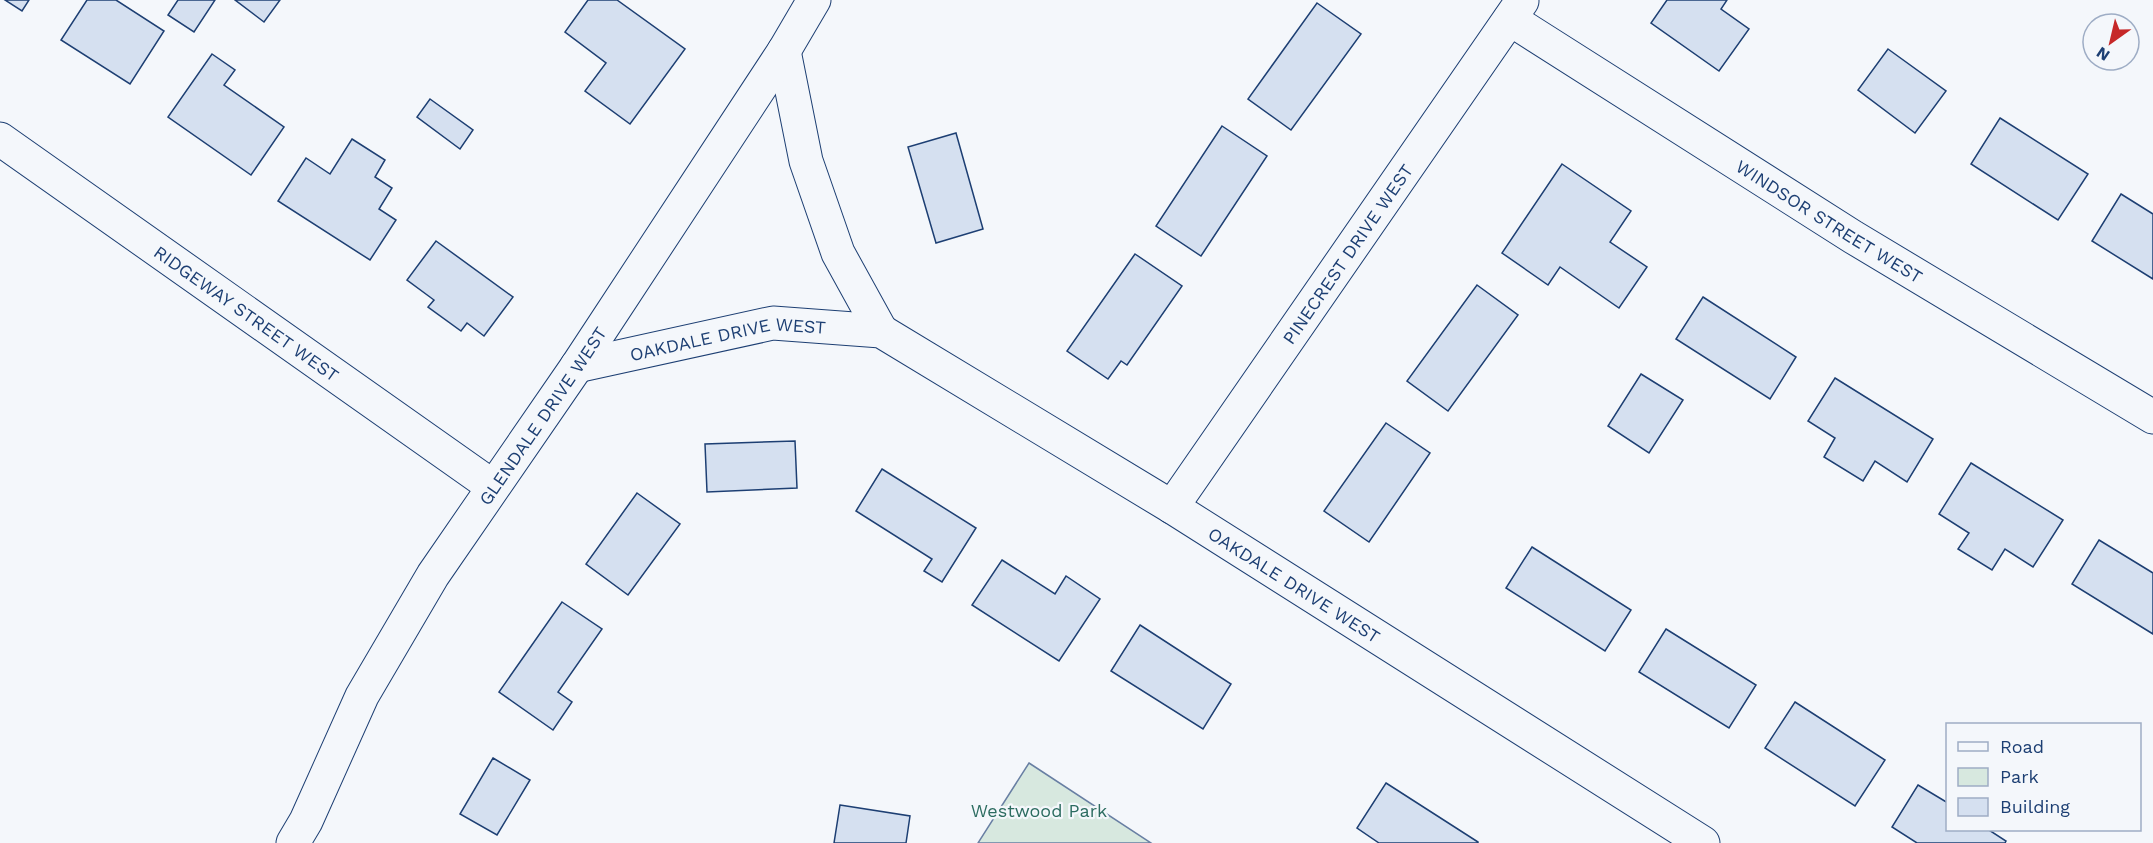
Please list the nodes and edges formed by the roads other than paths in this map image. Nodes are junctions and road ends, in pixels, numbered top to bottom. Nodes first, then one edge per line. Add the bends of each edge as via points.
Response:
1 (814, 0) edge
2 (1517, 9) edge
3 (783, 51) junction
4 (0, 139) edge
5 (881, 331) junction
6 (577, 366) junction
7 (2153, 417) edge
8 (492, 486) junction
9 (1172, 507) junction
10 (293, 843) edge
11 (1703, 843) edge

1 - 3 street, GLENDALE DRIVE WEST
2 - 7 street, WINDSOR STREET WEST via 1853,237
2 - 9 street, PINECREST DRIVE WEST
3 - 5 street, OAKDALE DRIVE WEST via 806,161 838,253
3 - 6 street, GLENDALE DRIVE WEST
4 - 8 street, RIDGEWAY STREET WEST
5 - 6 street, OAKDALE DRIVE WEST via 773,323
5 - 9 street, OAKDALE DRIVE WEST
6 - 8 street, GLENDALE DRIVE WEST
8 - 10 street, GLENDALE DRIVE WEST via 433,575 362,696
9 - 11 street, OAKDALE DRIVE WEST

